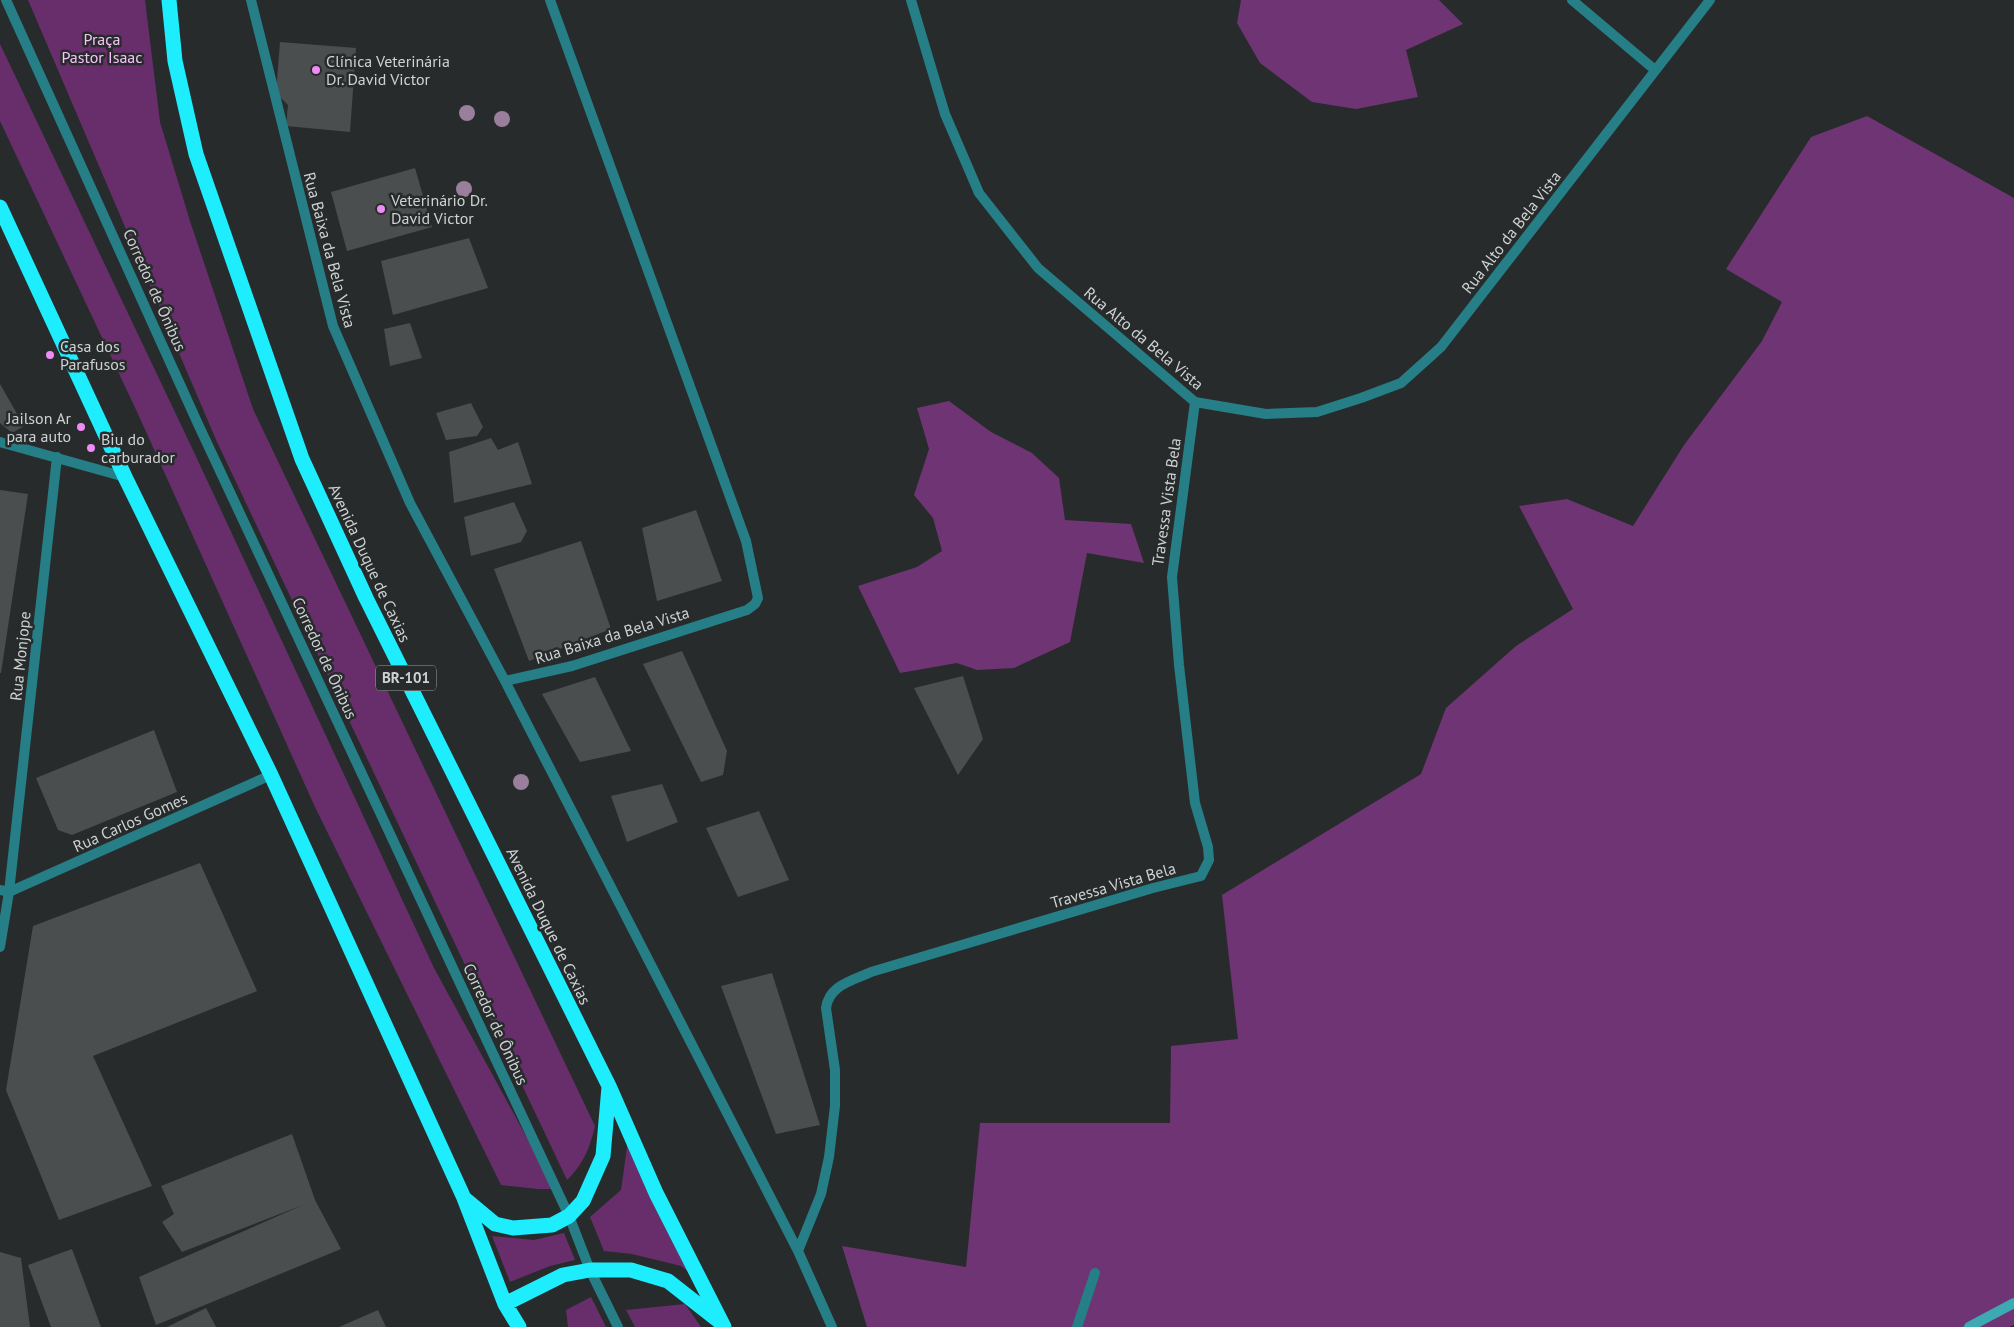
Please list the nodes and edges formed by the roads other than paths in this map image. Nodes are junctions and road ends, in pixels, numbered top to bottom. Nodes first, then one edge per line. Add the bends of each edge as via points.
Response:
1 (6, 0) edge
2 (169, 0) edge
3 (251, 0) edge
4 (550, 0) edge
5 (911, 0) edge
6 (1572, 0) edge
7 (1710, 0) edge
8 (1655, 70) junction
9 (0, 207) edge
10 (1195, 402) junction
11 (0, 442) edge
12 (58, 457) junction
13 (125, 477) junction
14 (505, 681) junction
15 (271, 776) junction
16 (4, 891) edge
17 (0, 948) edge
18 (609, 1086) junction
19 (464, 1198) junction
20 (569, 1216) junction
21 (798, 1252) junction
22 (590, 1270) junction
23 (1095, 1273) dead end
24 (2014, 1303) edge
25 (506, 1304) junction
26 (723, 1325) edge
27 (518, 1327) edge
28 (618, 1327) edge
29 (832, 1327) edge
30 (1077, 1327) edge
31 (1969, 1327) edge

1 - 20 street, Corredor de Ônibus via 198,424
2 - 18 highway, Avenida Duque de Caxias / BR-101 via 175,61 196,154 302,458 366,598
3 - 14 street, Rua Baixa da Bela Vista via 333,326 410,503
4 - 14 street, Rua Baixa da Bela Vista via 746,541 758,598 756,604 747,610 572,666
5 - 10 street, Rua Alto da Bela Vista via 945,114 979,193 1038,268
6 - 8 street
7 - 8 street, Rua Alto da Bela Vista
8 - 10 street, Rua Alto da Bela Vista via 1441,347 1401,383 1317,412 1266,414
9 - 13 highway
10 - 21 street, Travessa Vista Bela via 1172,577 1195,803 1209,860 1201,876 871,972 835,988 827,999 826,1008 835,1070 829,1157 821,1194
11 - 12 street
12 - 13 street
12 - 16 street, Rua Monjope
13 - 15 highway
14 - 21 street
15 - 16 street, Rua Carlos Gomes
15 - 19 highway
16 - 17 street, Rua Monjope
18 - 20 highway via 603,1156 583,1201
18 - 26 highway, Avenida Duque de Caxias / BR-101 via 656,1193
19 - 20 highway via 495,1224 513,1228 552,1225
19 - 25 highway
20 - 22 street, Corredor de Ônibus
21 - 29 street
22 - 25 highway via 563,1275
22 - 26 highway via 631,1270 668,1281
22 - 28 street, Corredor de Ônibus
23 - 30 street
24 - 31 street
25 - 27 highway

